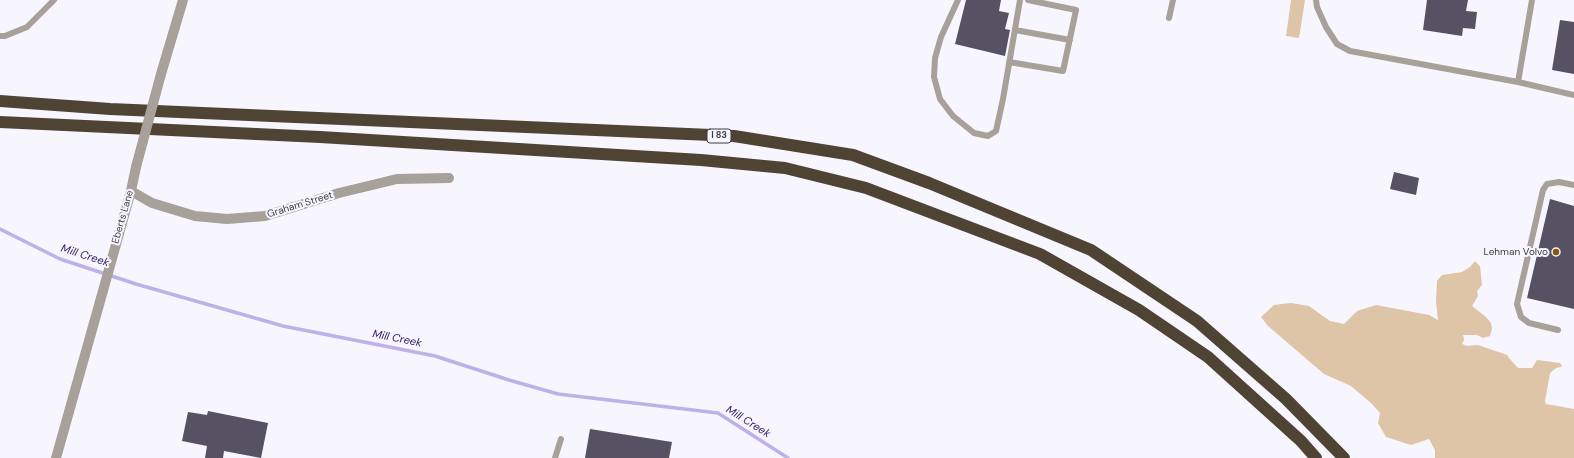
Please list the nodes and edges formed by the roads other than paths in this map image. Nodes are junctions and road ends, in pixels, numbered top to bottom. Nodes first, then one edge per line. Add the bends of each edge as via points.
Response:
1 (54, 0) edge
2 (183, 0) edge
3 (958, 0) edge
4 (1020, 0) edge
5 (1028, 0) edge
6 (1173, 0) edge
7 (1316, 0) edge
8 (1532, 0) edge
9 (1169, 18) dead end
10 (1015, 30) junction
11 (0, 36) edge
12 (1070, 40) junction
13 (1009, 62) junction
14 (1518, 82) junction
15 (1574, 95) edge
16 (0, 101) edge
17 (0, 122) edge
18 (449, 178) dead end
19 (1574, 185) edge
20 (131, 191) junction
21 (1558, 330) dead end
22 (561, 440) dead end
23 (56, 458) edge
24 (555, 458) edge
25 (1316, 458) edge
26 (1344, 458) edge

1 - 11 lane via 27,27
2 - 20 street, Eberts Lane, bridge
3 - 13 lane via 941,37 935,58 934,77 940,99 953,116 974,134 988,136 996,131
4 - 10 lane
5 - 12 lane via 1076,10
6 - 9 lane
7 - 14 lane via 1326,27 1337,44 1350,51
8 - 14 lane
10 - 12 lane
10 - 13 lane
12 - 13 lane via 1063,71
14 - 15 lane
16 - 26 highway, I 83 via 110,109 734,136 853,155 1091,250 1197,321 1286,399
17 - 25 highway via 320,136 701,160 785,168 866,188 1040,254 1139,310 1208,357 1301,441
18 - 20 street, Graham Street via 397,179 339,193 265,216 227,219 195,216 166,208
19 - 21 lane via 1559,182 1547,184 1543,190 1517,304 1521,316 1529,323
20 - 23 street, Eberts Lane
22 - 24 lane

